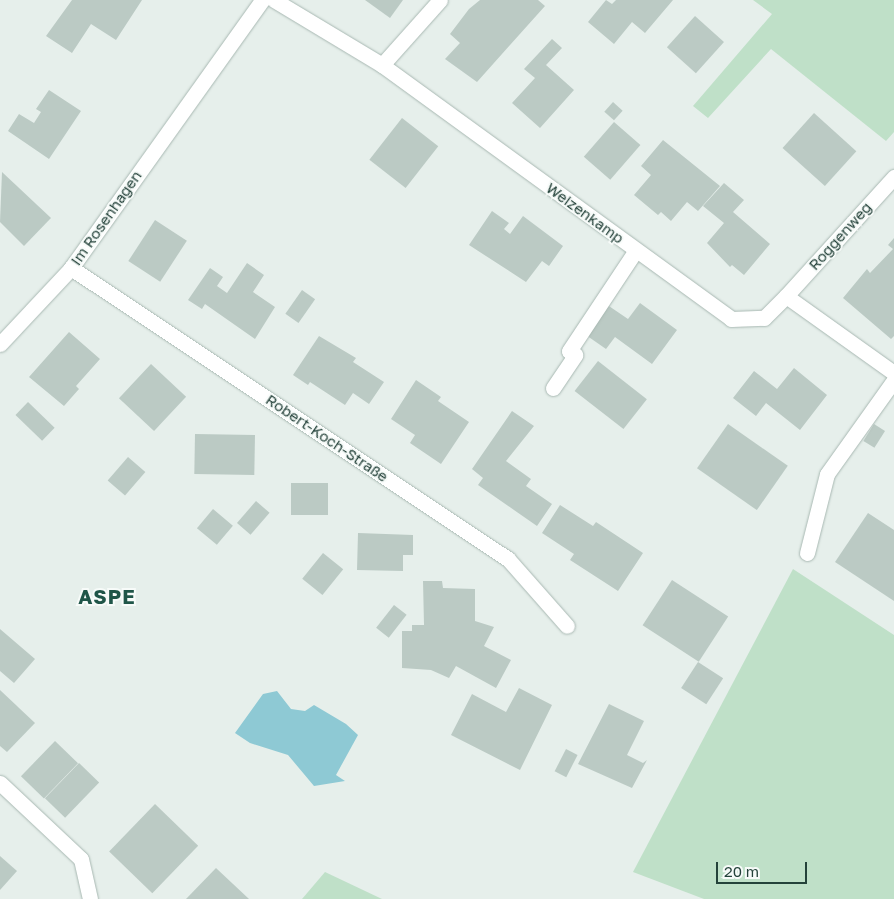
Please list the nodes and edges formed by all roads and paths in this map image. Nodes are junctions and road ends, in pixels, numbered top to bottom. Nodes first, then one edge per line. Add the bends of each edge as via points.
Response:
1 (262, 0) edge
2 (274, 0) edge
3 (440, 0) edge
4 (382, 65) junction
5 (894, 177) edge
6 (636, 250) junction
7 (71, 268) junction
8 (786, 296) junction
9 (0, 344) edge
10 (894, 373) edge
11 (894, 380) edge
12 (553, 388) dead end
13 (807, 553) dead end
14 (567, 626) dead end
15 (0, 783) edge
16 (90, 899) edge

1 - 7 street, Im Rosenhagen
2 - 4 street, Weizenkamp
3 - 4 street
4 - 6 street, Weizenkamp
5 - 8 street, Roggenweg
6 - 8 street, Weizenkamp via 731,319 764,318
6 - 12 street via 569,351 575,355
7 - 9 street, Im Rosenhagen
7 - 14 street, Robert-Koch-Straße via 508,559
8 - 10 street
11 - 13 street via 827,474
15 - 16 street via 80,860

